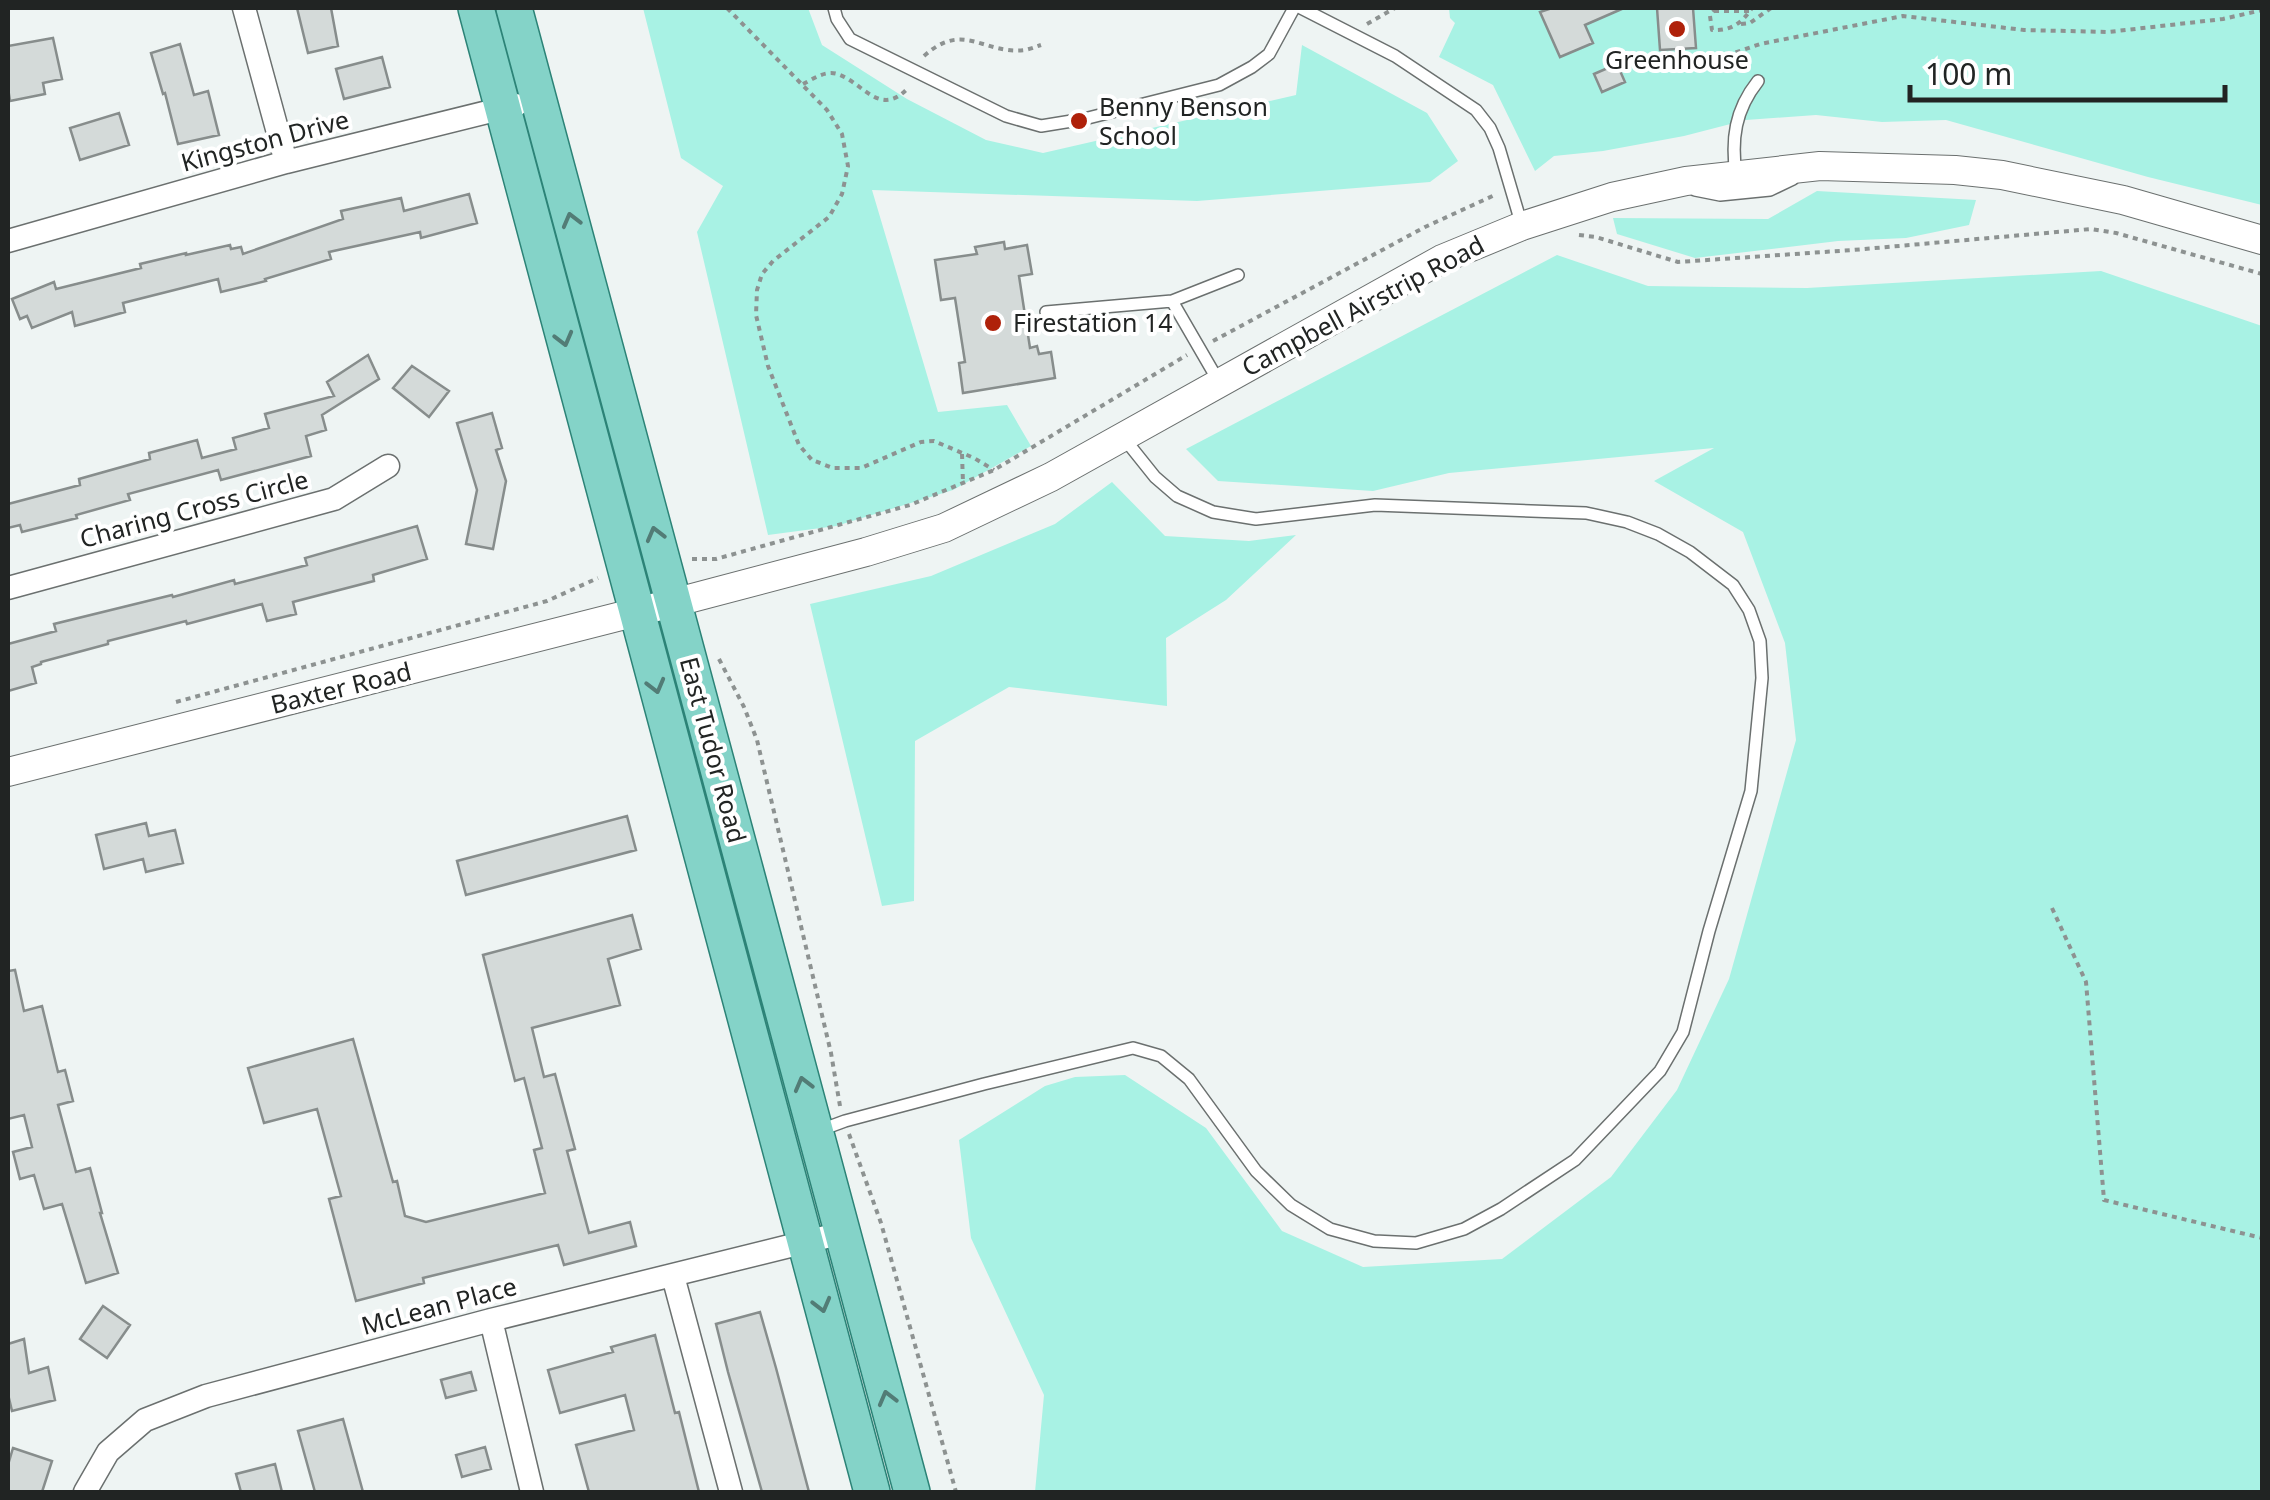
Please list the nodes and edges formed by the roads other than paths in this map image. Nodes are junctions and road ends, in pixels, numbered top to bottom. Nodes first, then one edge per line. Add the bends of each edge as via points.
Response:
1 (244, 8) edge
2 (476, 8) edge
3 (514, 8) edge
4 (834, 8) edge
5 (1298, 8) edge
6 (1758, 81) dead end
7 (538, 99) junction
8 (502, 109) junction
9 (286, 162) junction
10 (1820, 166) junction
11 (1736, 175) junction
12 (1666, 185) junction
13 (1522, 226) junction
14 (2262, 240) edge
15 (8, 242) edge
16 (1238, 275) dead end
17 (1172, 301) junction
18 (1046, 312) dead end
19 (1220, 382) junction
20 (1123, 437) junction
21 (388, 466) dead end
22 (8, 588) edge
23 (674, 603) junction
24 (636, 612) junction
25 (8, 772) edge
26 (830, 1126) junction
27 (778, 1142) junction
28 (842, 1233) junction
29 (806, 1243) junction
30 (673, 1276) junction
31 (491, 1320) junction
32 (85, 1492) edge
33 (532, 1492) edge
34 (731, 1492) edge
35 (872, 1492) edge
36 (912, 1492) edge

1 - 9 street
2 - 8 main road, East Tudor Road
3 - 7 main road, East Tudor Road
4 - 5 lane via 850,40 1040,126 1219,85 1269,54
5 - 13 lane via 1409,64 1476,110 1490,128
6 - 11 lane via 1741,106 1734,135
7 - 8 street, Kingston Drive
23 -> 7 main road, East Tudor Road
8 - 9 street, Kingston Drive
8 -> 24 main road, East Tudor Road
9 - 15 street, Kingston Drive
10 - 11 street, Campbell Airstrip Road
10 - 12 lane via 1770,190 1720,195
10 - 14 street, Campbell Airstrip Road via 2002,175 2123,200
11 - 12 street, Campbell Airstrip Road
12 - 13 street, Campbell Airstrip Road
13 - 19 street, Campbell Airstrip Road via 1442,258
16 - 17 lane
17 - 18 lane
17 - 19 lane
19 - 20 street, Campbell Airstrip Road
20 - 23 street, Campbell Airstrip Road via 944,528
20 - 26 lane via 1155,477 1213,512 1256,518 1375,504 1586,513 1658,534 1733,585 1760,641 1751,791 1683,1032 1660,1071 1575,1160 1464,1229 1416,1244 1330,1229 1291,1205 1256,1171 1188,1078 1161,1056 1133,1048
21 - 22 street, Charing Cross Circle via 334,499
23 - 24 street, Baxter Road
26 -> 23 main road, East Tudor Road
24 - 25 street, Baxter Road
24 -> 27 main road, East Tudor Road
26 - 27 lane
26 - 28 main road, East Tudor Road
27 - 29 main road, East Tudor Road
28 - 29 street, McLean Place
36 -> 28 main road, East Tudor Road
29 - 30 street, McLean Place
29 -> 35 main road, East Tudor Road
30 - 31 street, McLean Place
30 - 34 street
31 - 32 street, McLean Place via 206,1396 145,1420 108,1452
31 - 33 street

